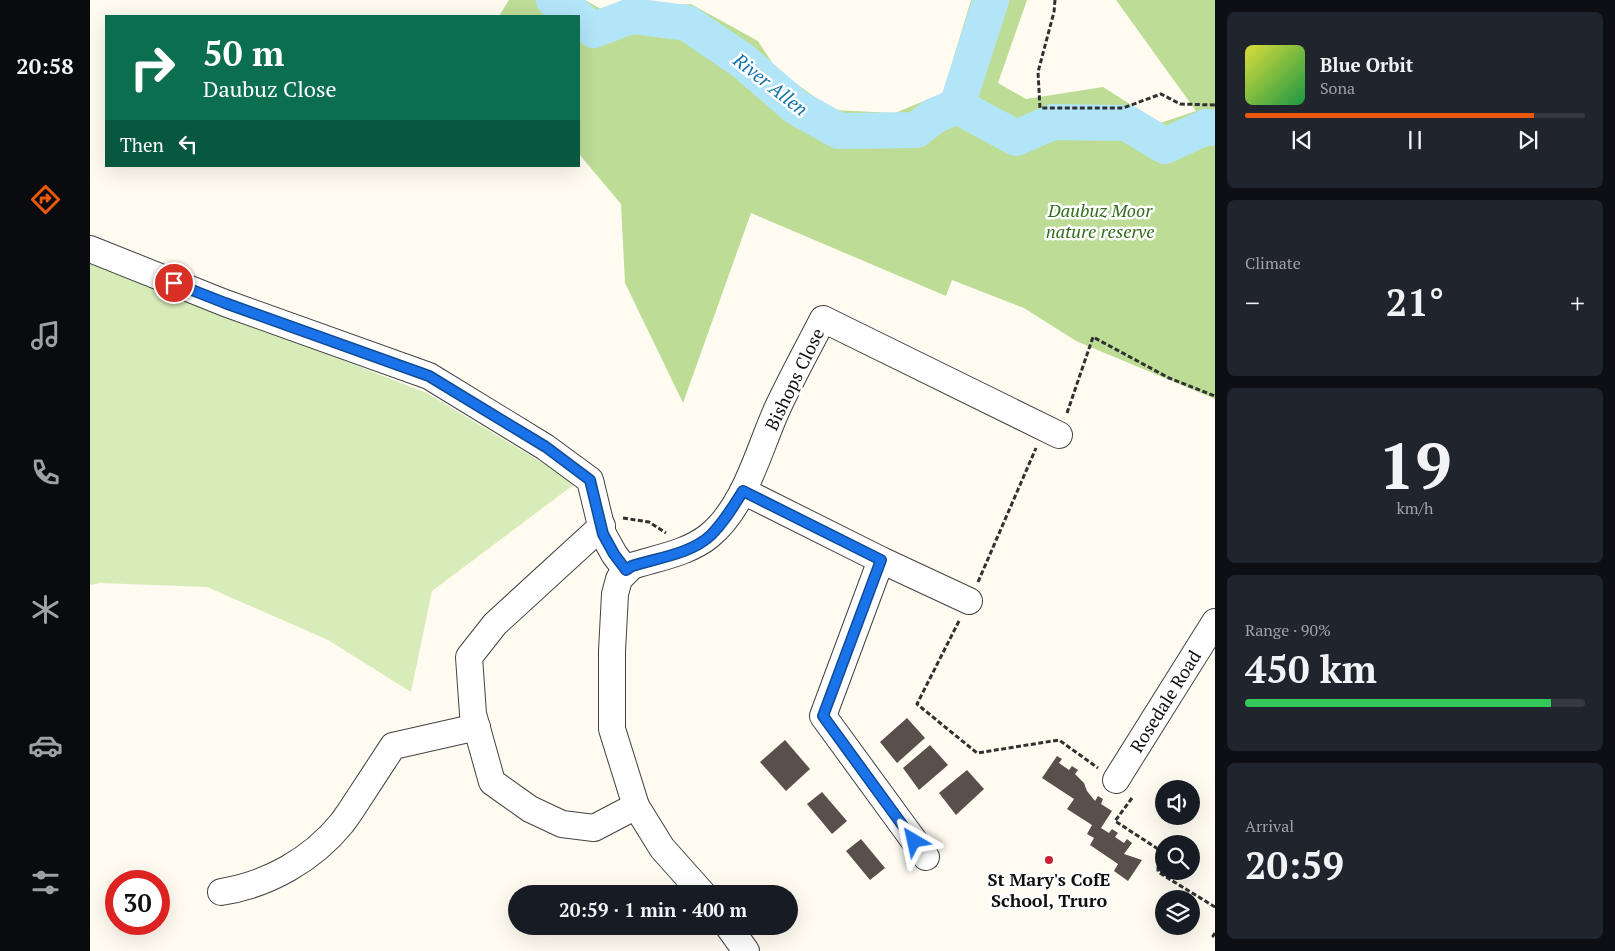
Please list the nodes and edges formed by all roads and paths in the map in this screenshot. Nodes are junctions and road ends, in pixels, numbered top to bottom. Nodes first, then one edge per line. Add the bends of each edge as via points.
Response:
1 (1055, 0) edge
2 (1215, 105) edge
3 (90, 249) edge
4 (1215, 396) edge
5 (1052, 431) junction
6 (743, 491) junction
7 (602, 526) junction
8 (690, 548) junction
9 (881, 560) junction
10 (626, 570) junction
11 (969, 601) junction
12 (1215, 622) edge
13 (476, 727) junction
14 (1116, 780) junction
15 (636, 806) junction
16 (926, 857) dead end
17 (695, 885) edge
18 (221, 892) dead end
19 (1215, 908) edge
20 (1215, 933) edge
21 (1215, 937) edge

1 - 2 path via 1038,72 1040,108 1123,108 1161,94 1180,104
3 - 7 street via 225,303 429,376 546,447 590,480
4 - 5 path via 1170,378 1092,336
5 - 6 street, Bishops Close via 823,319 778,408
5 - 11 path
6 - 8 street, Bishops Close via 710,536
6 - 9 street
7 - 8 path via 617,517 649,522
7 - 10 street via 603,534
7 - 13 street via 495,624 469,656
8 - 10 street, Bishops Close
9 - 11 street
9 - 16 street via 823,716
10 - 15 street via 619,579 616,594 612,729
11 - 14 path via 917,704 977,753 1059,740
12 - 14 street, Rosedale Road
13 - 15 street via 492,782 530,809 562,824 594,828
13 - 18 street via 393,746 343,823 326,840 268,879
14 - 19 path via 1136,792 1115,821 1158,850 1158,872
15 - 17 street via 662,848
20 - 21 path

